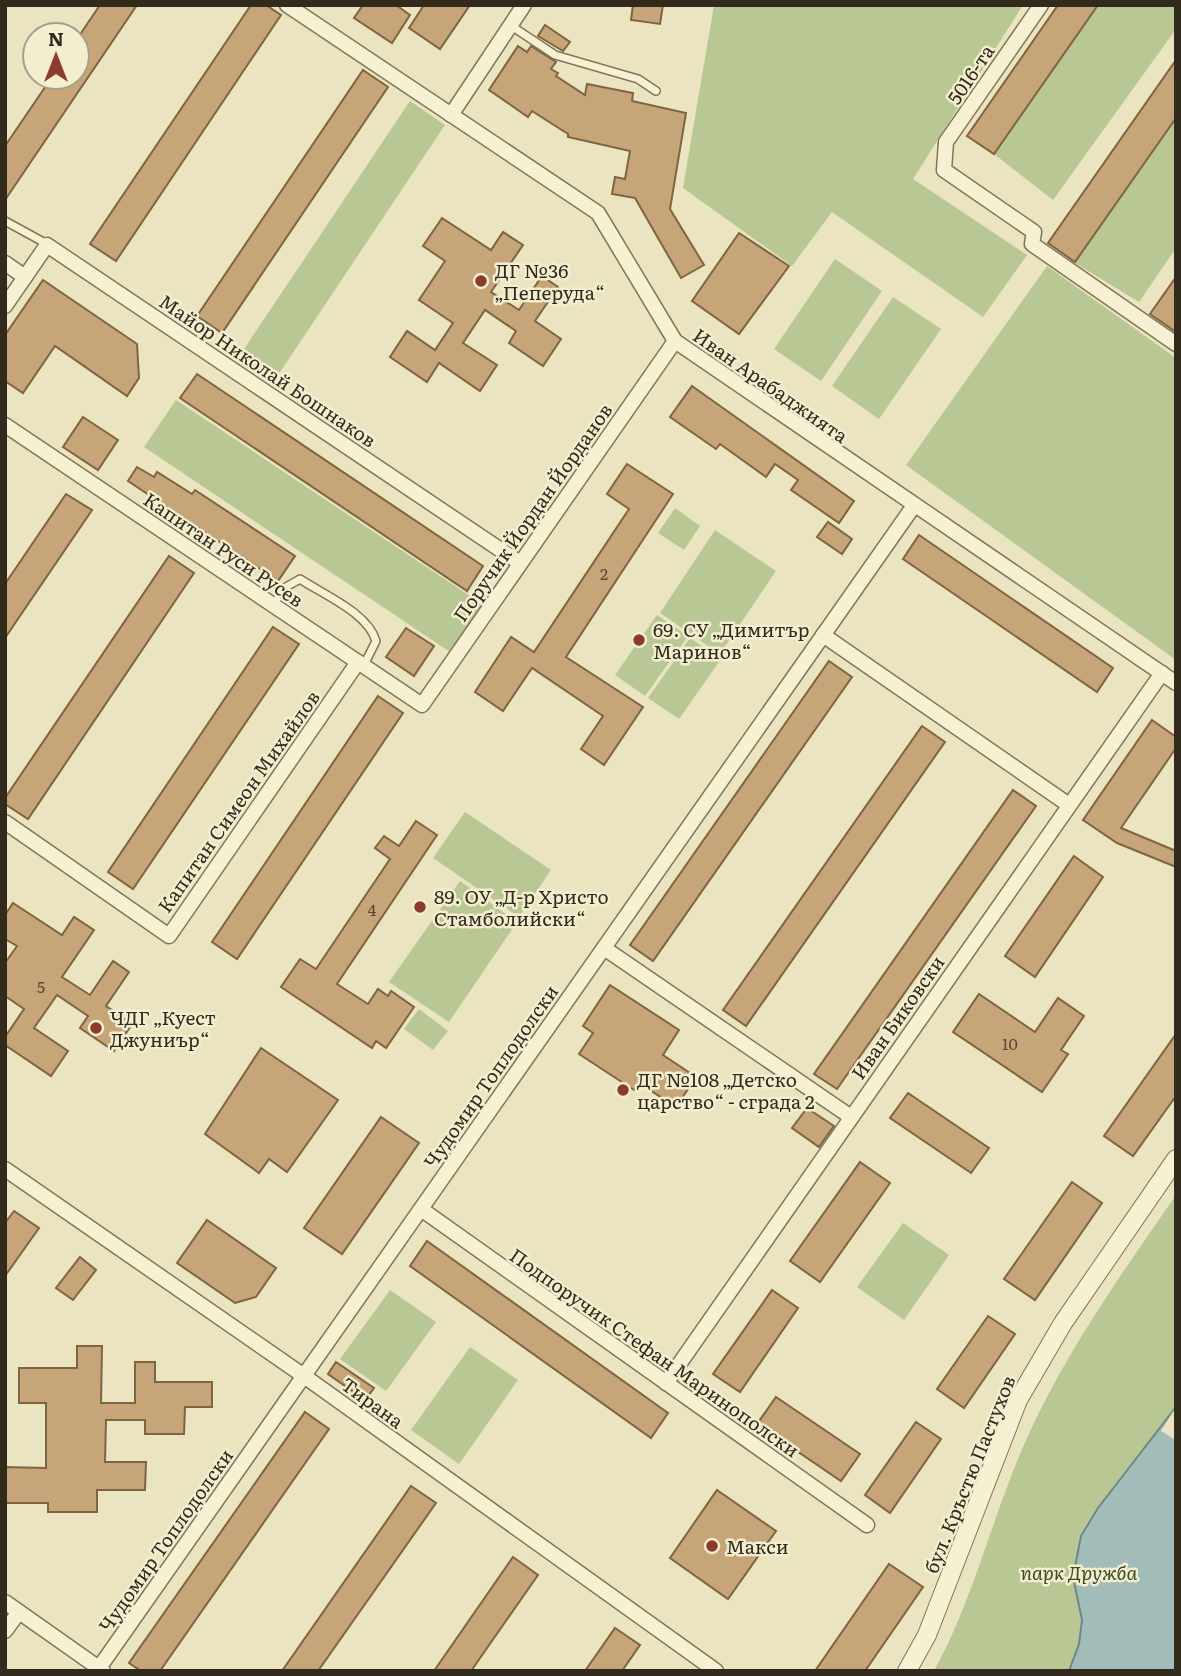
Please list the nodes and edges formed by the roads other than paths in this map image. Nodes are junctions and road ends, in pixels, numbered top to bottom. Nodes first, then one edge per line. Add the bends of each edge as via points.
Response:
1 (287, 5) edge
2 (524, 5) edge
3 (1041, 5) edge
4 (510, 25) junction
5 (656, 91) dead end
6 (451, 115) junction
7 (5, 220) edge
8 (47, 245) junction
9 (5, 263) edge
10 (25, 277) junction
11 (5, 306) edge
12 (675, 341) junction
13 (1176, 344) edge
14 (5, 425) edge
15 (913, 507) junction
16 (520, 563) junction
17 (273, 605) junction
18 (823, 635) junction
19 (361, 664) junction
20 (1162, 673) junction
21 (1176, 683) edge
22 (422, 705) joint
23 (1069, 805) junction
24 (5, 822) edge
25 (604, 948) junction
26 (851, 1117) junction
27 (1176, 1159) edge
28 (5, 1169) edge
29 (421, 1209) junction
30 (304, 1376) junction
31 (666, 1383) junction
32 (867, 1525) dead end
33 (5, 1602) edge
34 (19, 1612) junction
35 (5, 1631) edge
36 (101, 1669) edge
37 (716, 1671) edge
38 (907, 1671) edge

1 - 6 street, Иван Арабаджията
2 - 4 street
3 - 13 street, 5016-та via 946,142 944,170 1034,232 1032,244
4 - 5 lane via 555,55 638,79
4 - 6 street
6 - 12 street, Иван Арабаджията via 597,213
7 - 8 lane
8 - 10 street
8 - 16 street, Майор Николай Бошнаков
9 - 10 street
10 - 11 street
12 - 15 street, Иван Арабаджията
12 - 16 street, Поручик Йордан Йорданов
14 - 17 street, Капитан Руси Русев
15 - 18 street, Чудомир Топлодолски
15 - 20 street, Иван Арабаджията
16 - 22 street, Поручик Йордан Йорданов
17 - 19 street, Капитан Руси Русев
17 - 19 lane via 286,587 300,579 353,614 372,628 376,641
18 - 23 street
18 - 25 street, Чудомир Топлодолски
19 - 22 street, Капитан Руси Русев
19 - 24 street, Капитан Симеон Михайлов via 169,936
20 - 21 street, Иван Арабаджията
20 - 23 street, Иван Биковски
23 - 26 street, Иван Биковски
25 - 26 street
25 - 29 street, Чудомир Топлодолски
26 - 31 street, Иван Биковски
27 - 38 street, бул. Кръстю Пастухов via 1063,1324 1018,1400 927,1635
28 - 30 street, Тирана
29 - 30 street, Чудомир Топлодолски
29 - 31 street, Подпоручик Стефан Маринополски
30 - 36 street, Чудомир Топлодолски
30 - 37 street, Тирана
31 - 32 street, Подпоручик Стефан Маринополски
33 - 34 street
34 - 35 street
34 - 36 street

